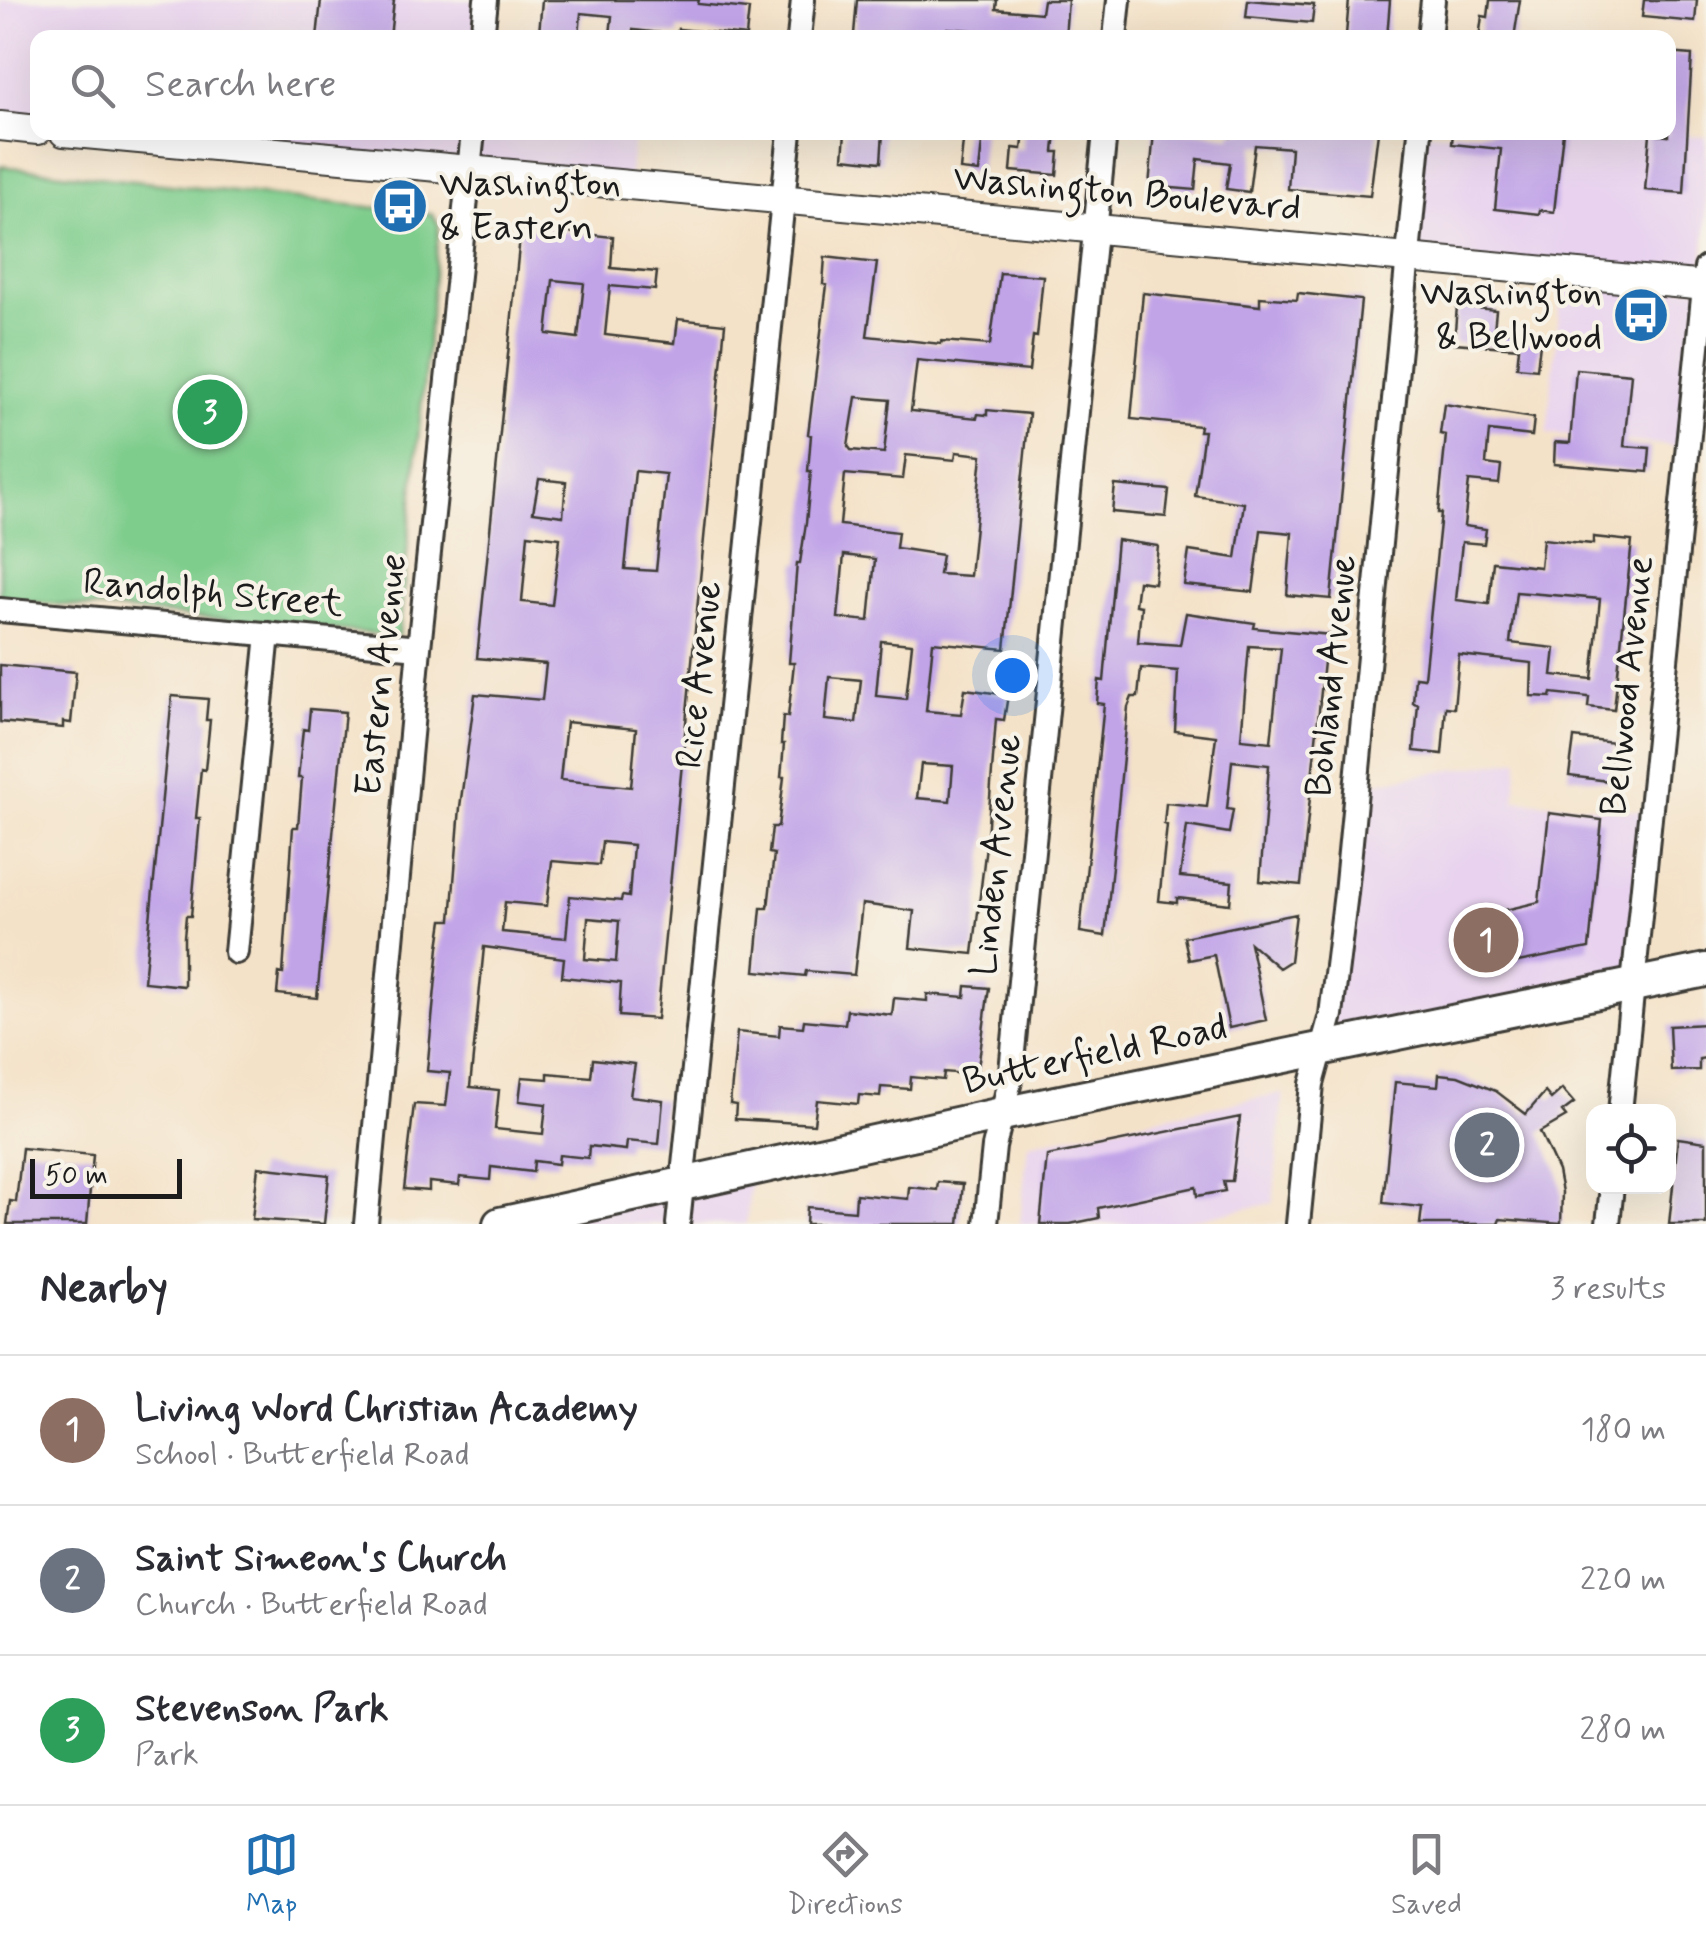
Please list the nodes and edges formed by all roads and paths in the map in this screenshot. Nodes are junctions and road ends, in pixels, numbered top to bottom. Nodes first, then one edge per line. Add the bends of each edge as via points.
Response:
1 (486, 0) edge
2 (803, 0) edge
3 (1119, 0) edge
4 (1433, 0) edge
5 (483, 30) edge
6 (801, 30) edge
7 (1116, 30) edge
8 (1431, 30) edge
9 (0, 126) edge
10 (30, 129) edge
11 (149, 140) edge
12 (472, 140) edge
13 (789, 140) edge
14 (1105, 140) edge
15 (1419, 140) edge
16 (469, 170) junction
17 (784, 200) junction
18 (1096, 228) junction
19 (1408, 256) junction
20 (1705, 280) edge
21 (0, 610) edge
22 (268, 634) junction
23 (420, 648) junction
24 (236, 952) dead end
25 (1706, 970) edge
26 (1632, 986) junction
27 (1321, 1050) junction
28 (1621, 1104) edge
29 (1002, 1114) junction
30 (682, 1186) junction
31 (1611, 1194) edge
32 (366, 1224) edge
33 (500, 1224) edge
34 (678, 1224) edge
35 (986, 1224) edge
36 (1298, 1224) edge
37 (1608, 1224) edge

1 - 5 street
2 - 6 street
3 - 7 street
4 - 8 street
9 - 10 street
11 - 16 street, Washington Boulevard
12 - 16 street, Eastern Avenue
13 - 17 street, Rice Avenue
14 - 18 street, Linden Avenue
15 - 19 street, Bohland Avenue
16 - 17 street, Washington Boulevard
16 - 23 street, Eastern Avenue
17 - 18 street, Washington Boulevard
17 - 30 street, Rice Avenue
18 - 19 street, Washington Boulevard
18 - 29 street, Linden Avenue
19 - 20 street, Washington Boulevard
19 - 27 street, Bohland Avenue via 1346,893
20 - 26 street, Bellwood Avenue
21 - 22 street, Randolph Street
22 - 23 street, Randolph Street
22 - 24 street
23 - 32 street, Eastern Avenue
25 - 26 main road, Butterfield Road
26 - 27 main road, Butterfield Road
26 - 28 street, Bellwood Avenue
27 - 29 main road, Butterfield Road
27 - 36 street, Bohland Avenue
29 - 30 main road, Butterfield Road
29 - 35 street, Linden Avenue
30 - 33 main road, Butterfield Road
30 - 34 street, Rice Avenue
31 - 37 street

